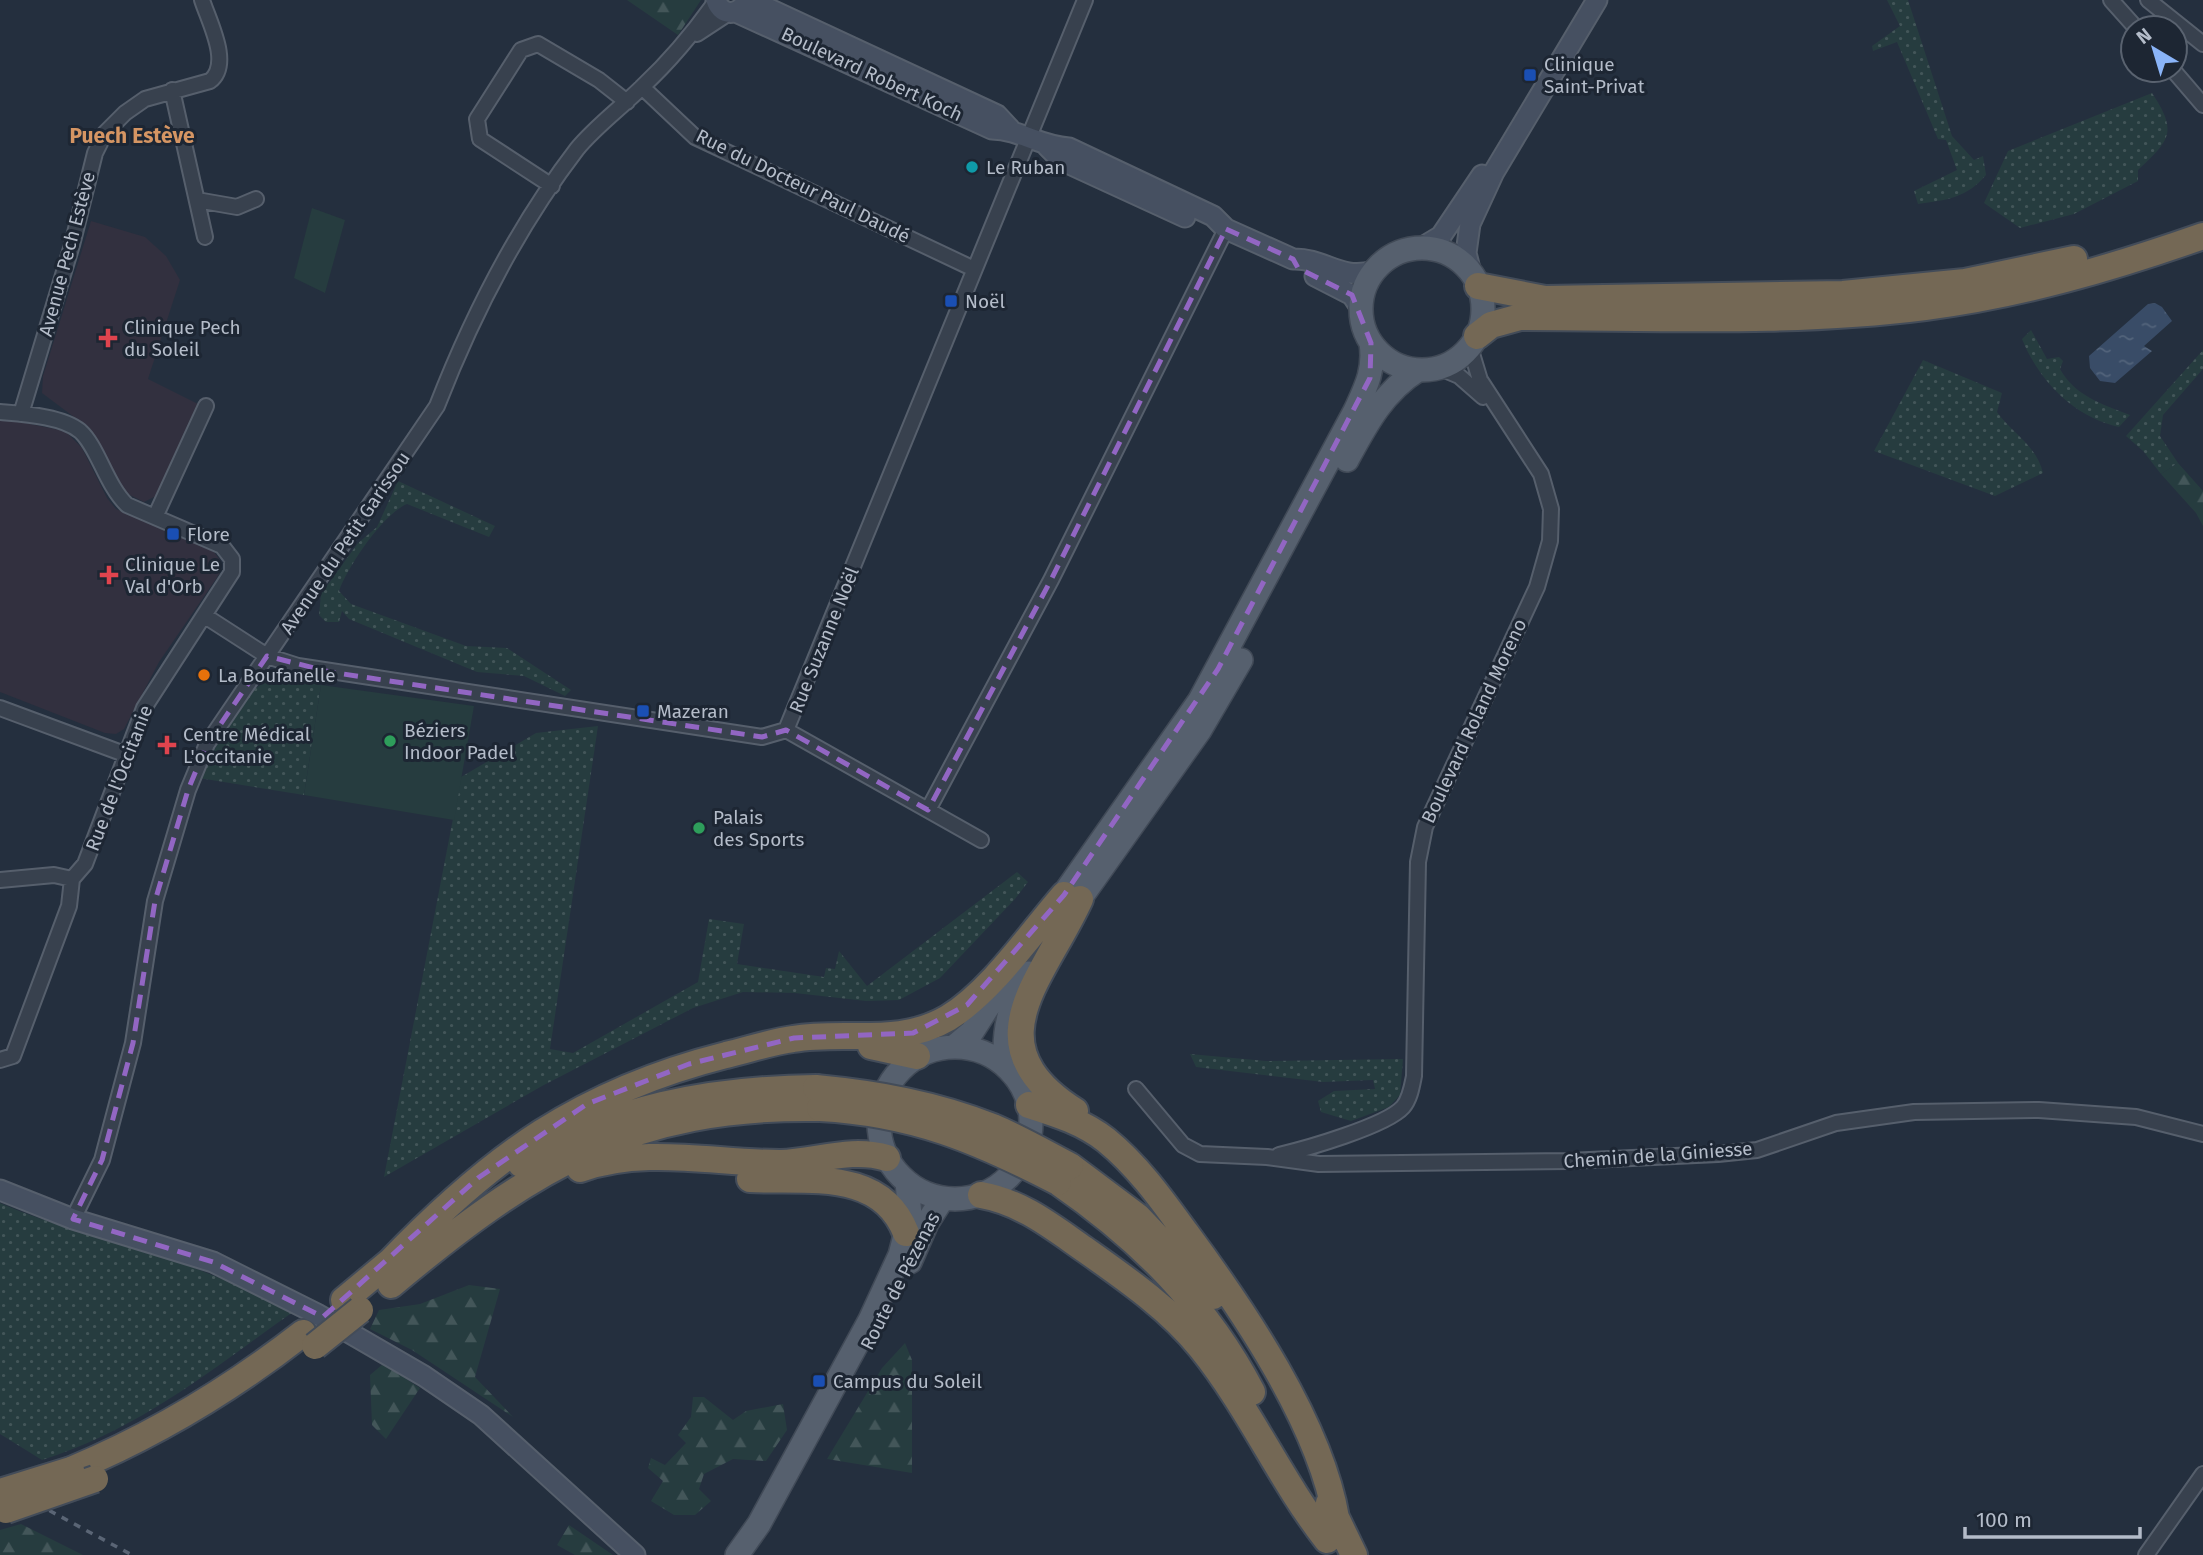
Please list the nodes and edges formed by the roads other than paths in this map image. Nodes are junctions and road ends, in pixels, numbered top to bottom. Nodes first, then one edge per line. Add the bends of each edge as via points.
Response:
1 (202, 0) edge
2 (1084, 0) edge
3 (1587, 0) edge
4 (1597, 0) edge
5 (2111, 0) edge
6 (2148, 0) edge
7 (732, 4) edge
8 (2124, 14) edge
9 (2203, 44) edge
10 (2185, 84) edge
11 (642, 87) junction
12 (172, 90) junction
13 (627, 102) junction
14 (2203, 105) edge
15 (1028, 138) junction
16 (551, 186) junction
17 (256, 199) dead end
18 (197, 200) junction
19 (2203, 218) edge
20 (1226, 229) junction
21 (2203, 236) edge
22 (205, 237) dead end
23 (1421, 248) junction
24 (1293, 259) junction
25 (974, 270) junction
26 (1374, 271) junction
27 (1474, 280) junction
28 (1360, 307) junction
29 (1473, 341) junction
30 (1371, 343) junction
31 (1429, 369) junction
32 (206, 406) dead end
33 (0, 412) edge
34 (21, 414) junction
35 (1501, 415) junction
36 (155, 517) junction
37 (205, 616) junction
38 (267, 656) junction
39 (0, 708) edge
40 (786, 730) junction
41 (127, 755) junction
42 (928, 810) junction
43 (981, 840) dead end
44 (72, 879) junction
45 (0, 880) edge
46 (1072, 897) junction
47 (955, 1046) junction
48 (730, 1054) junction
49 (918, 1056) junction
50 (0, 1060) edge
51 (1006, 1066) junction
52 (1136, 1089) dead end
53 (818, 1098) junction
54 (1029, 1105) junction
55 (2203, 1134) edge
56 (1267, 1157) junction
57 (887, 1158) junction
58 (1136, 1168) junction
59 (559, 1176) junction
60 (907, 1182) junction
61 (0, 1190) edge
62 (981, 1195) junction
63 (943, 1198) junction
64 (482, 1211) junction
65 (73, 1219) junction
66 (906, 1233) junction
67 (388, 1263) junction
68 (352, 1305) junction
69 (830, 1396) junction
70 (2203, 1474) edge
71 (2, 1505) edge
72 (759, 1524) junction
73 (1332, 1538) edge
74 (635, 1555) edge
75 (737, 1555) edge
76 (751, 1555) edge
77 (1354, 1555) edge
78 (2146, 1555) edge

1 - 12 street, Avenue Pech Estève via 221,63 218,75
2 - 15 street, Rue Suzanne Noël
3 - 23 street via 1464,202 1441,236
4 - 27 street via 1494,172 1470,224 1466,253
5 - 8 street
6 - 9 street
7 - 11 street, Avenue du Petit Garissou via 687,40
7 - 15 street, Boulevard Robert Koch via 992,129
10 - 14 street
11 - 13 street, Avenue du Petit Garissou
11 - 25 street, Rue du Docteur Paul Daudé via 695,137
12 - 18 street
12 - 34 street, Avenue Pech Estève via 145,99 125,113 105,133 94,153 72,245
13 - 16 street, Avenue du Petit Garissou via 579,147
13 - 16 street via 538,44 522,50 477,119 477,130 480,139
15 - 20 street, Boulevard Robert Koch via 1047,146 1061,160 1209,228
15 - 25 street, Rue Suzanne Noël
16 - 38 street, Avenue du Petit Garissou via 486,294 437,406
17 - 18 street via 237,207
18 - 22 street
19 - 27 highway via 2029,270 1902,290 1545,299
20 - 24 street, Boulevard Robert Koch
20 - 42 street via 1051,580
21 - 29 highway via 2040,286 1924,307 1792,317 1520,317 1491,325
23 - 26 main road via 1392,256
23 - 27 main road via 1445,253
24 - 26 street, Boulevard Robert Koch via 1340,273
24 - 28 street, Boulevard Robert Koch via 1298,268 1352,295
25 - 40 street, Rue Suzanne Noël
26 - 28 main road
27 - 29 main road via 1483,311
28 - 30 main road
29 - 31 main road via 1458,358
29 - 35 street, Boulevard Roland Moreno via 1480,380
30 - 31 main road via 1393,364
30 - 46 main road via 1373,366 1355,411 1218,669
31 - 35 street, Boulevard Roland Moreno via 1470,383
31 - 46 main road via 1395,387 1373,414 1223,693
32 - 36 street
33 - 34 street, Rue de l'Occitanie
34 - 36 street, Rue de l'Occitanie via 82,432 116,495
35 - 56 street, Boulevard Roland Moreno via 1541,474 1551,509 1550,541 1537,587 1424,827 1418,862 1410,1093 1402,1107 1387,1118 1308,1149
36 - 37 street, Rue de l'Occitanie via 222,547 232,559 232,572
37 - 38 street
37 - 41 street, Rue de l'Occitanie via 144,708
38 - 40 street, Rue Suzanne Noël via 338,673 762,737
38 - 65 street, Avenue du Petit Garissou via 207,744 188,790 155,901 132,1042 102,1160
39 - 41 street
40 - 42 street
41 - 44 street, Rue de l'Occitanie via 92,849
42 - 43 street
44 - 45 street
44 - 50 street via 69,906 13,1056
46 - 47 main road via 972,1032
46 - 48 highway via 974,997 929,1027 893,1037 793,1038
46 - 51 main road via 1012,1003 1005,1030
46 - 58 highway via 1022,1011 1022,1045 1034,1078 1046,1091 1120,1143
47 - 49 main road
47 - 51 main road via 981,1051
48 - 49 highway via 835,1043
48 - 67 highway via 652,1078 587,1104 557,1122 478,1178
49 - 57 main road via 894,1077 881,1103 879,1132
51 - 54 main road via 1022,1085
52 - 56 street, Chemin de la Giniesse via 1183,1145 1200,1154
53 - 64 highway via 728,1111 623,1136 549,1168
53 - 67 highway via 750,1089 672,1101 606,1122 514,1168
53 - 73 highway, bridge via 878,1094 943,1109 995,1128 1138,1217 1214,1297 1249,1350
54 - 58 highway via 1077,1121
54 - 62 main road via 1031,1132 1024,1156 1006,1180
55 - 56 street, Chemin de la Giniesse via 2136,1117 2039,1110 1914,1112 1836,1123 1757,1150 1718,1154 1319,1164
57 - 59 highway via 860,1152 780,1163 626,1157
57 - 60 main road
58 - 73 highway via 1207,1261 1273,1363 1330,1485
59 - 64 highway
59 - 66 highway via 626,1174 846,1183 886,1199
60 - 63 main road
60 - 66 main road, Route de Pézenas via 910,1216
61 - 65 street
62 - 63 main road
62 - 73 highway via 1016,1205 1053,1227 1153,1301 1191,1336 1233,1393 1298,1503
63 - 69 main road, Route de Pézenas via 882,1322 859,1361
64 - 68 highway
65 - 74 street via 213,1262 317,1314 424,1376 506,1435
66 - 69 main road, Route de Pézenas via 870,1321
67 - 68 highway
68 - 71 highway, bridge via 217,1416
69 - 72 main road, Route de Pézenas
70 - 78 street
72 - 75 main road, Route de Pézenas
72 - 76 main road, Route de Pézenas
73 - 77 highway

